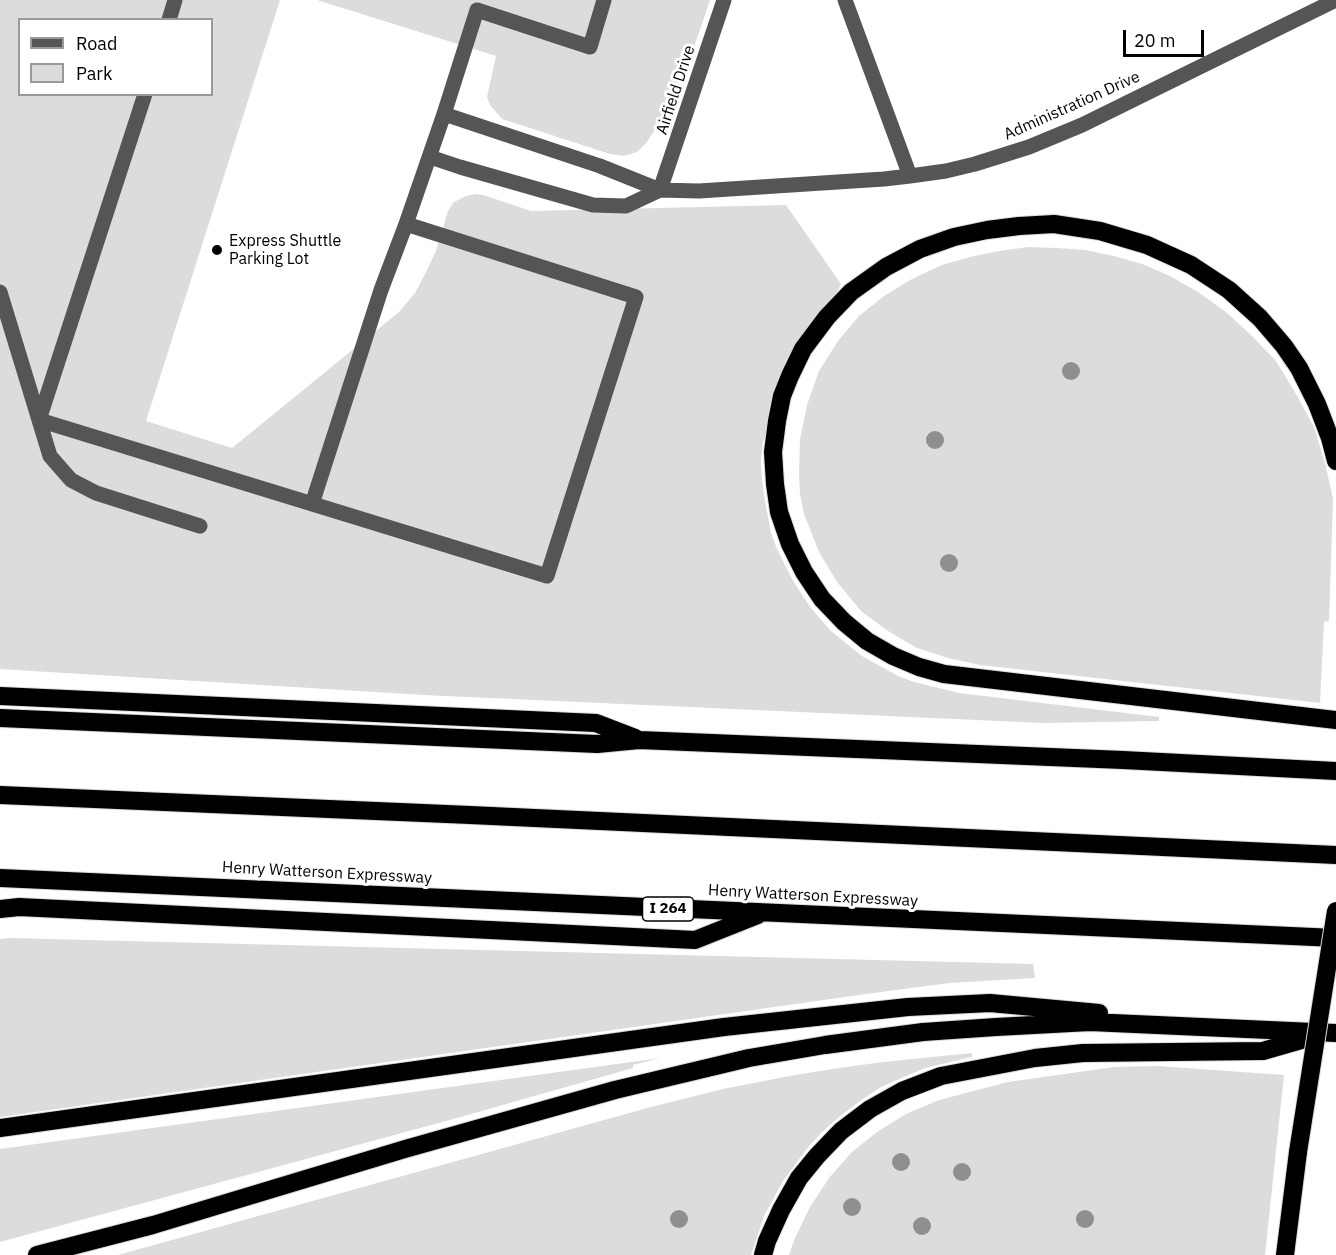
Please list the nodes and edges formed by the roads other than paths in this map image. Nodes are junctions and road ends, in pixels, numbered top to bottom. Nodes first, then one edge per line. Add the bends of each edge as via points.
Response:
1 (175, 0) edge
2 (604, 0) edge
3 (724, 0) edge
4 (845, 0) edge
5 (1336, 0) edge
6 (170, 18) edge
7 (144, 96) edge
8 (444, 114) junction
9 (429, 157) junction
10 (910, 176) junction
11 (660, 190) junction
12 (406, 224) junction
13 (0, 292) edge
14 (39, 420) junction
15 (1336, 461) edge
16 (312, 504) junction
17 (200, 526) dead end
18 (0, 696) edge
19 (0, 717) edge
20 (1336, 720) edge
21 (639, 740) junction
22 (1336, 771) edge
23 (0, 795) edge
24 (1336, 855) edge
25 (0, 878) edge
26 (0, 909) edge
27 (1336, 911) edge
28 (764, 913) junction
29 (1336, 938) edge
30 (1217, 1028) junction
31 (1331, 1033) edge
32 (0, 1128) edge
33 (37, 1255) edge
34 (763, 1255) edge
35 (1285, 1255) edge

1 - 6 lane
2 - 8 lane via 590,47 477,10
3 - 11 lane, Airfield Drive
4 - 10 lane
5 - 10 lane, Administration Drive via 1082,125 1029,147 975,164
7 - 14 lane
8 - 9 lane
8 - 11 lane, Administration Drive
9 - 11 lane, Administration Drive via 593,205 626,206
9 - 12 lane
10 - 11 lane, Administration Drive
12 - 16 lane
12 - 16 lane via 636,297 547,576
13 - 14 lane
14 - 16 lane
14 - 17 lane via 50,456 71,480 96,493
15 - 20 highway via 1317,404 1299,368 1260,318 1229,290 1191,265 1147,245 1100,231 1054,224 954,237 886,267 851,292 803,349 782,396 773,452 779,512 804,572 844,622 893,656 944,674
18 - 21 highway via 596,723
19 - 21 highway via 597,744
21 - 22 highway
23 - 24 highway
25 - 28 highway, Henry Watterson Expressway / I 264
26 - 28 highway via 695,940
27 - 35 highway, bridge
28 - 29 highway, Henry Watterson Expressway / I 264
30 - 31 highway
30 - 32 highway via 990,1003 908,1007 724,1027
30 - 33 highway via 1090,1022 996,1027 912,1034 749,1058 615,1090
31 - 34 highway via 1263,1051 1083,1053 1035,1058 941,1076 902,1091 863,1114 817,1156 781,1210

